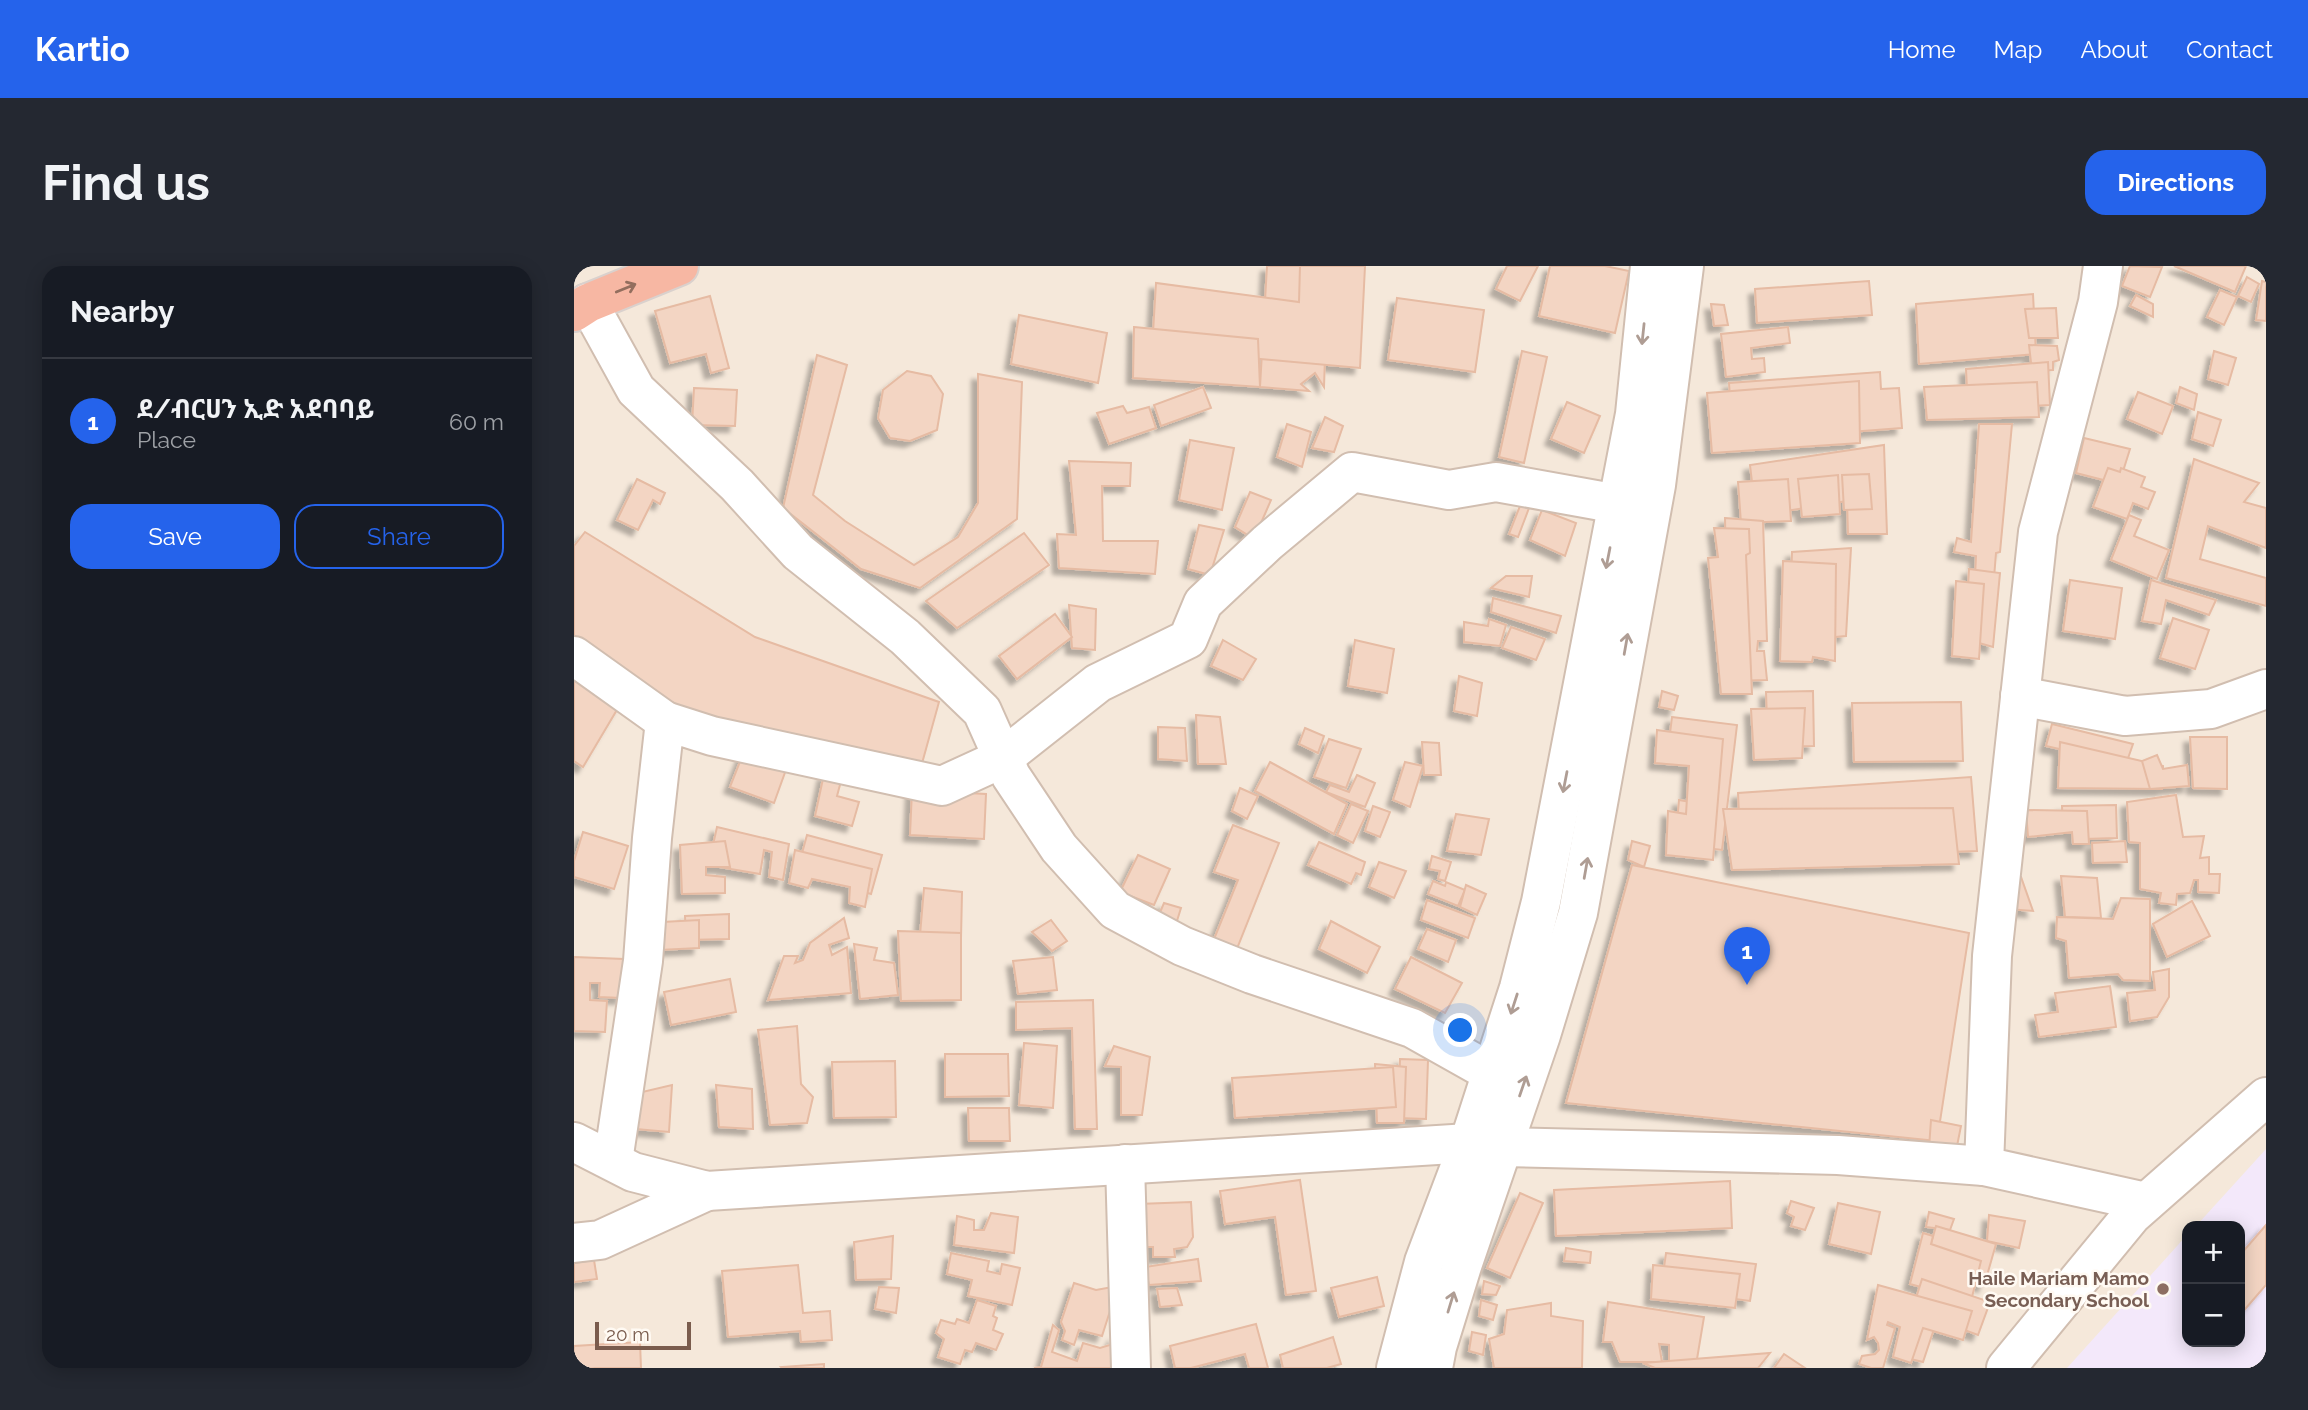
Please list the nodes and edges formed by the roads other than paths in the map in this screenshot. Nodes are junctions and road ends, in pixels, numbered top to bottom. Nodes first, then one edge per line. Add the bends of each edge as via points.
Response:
1 (679, 266) edge
2 (1650, 266) edge
3 (1684, 266) edge
4 (2103, 266) edge
5 (581, 308) edge
6 (1618, 504) junction
7 (574, 656) edge
8 (2266, 689) edge
9 (2020, 696) junction
10 (666, 721) junction
11 (1003, 758) junction
12 (1492, 1073) junction
13 (2266, 1097) edge
14 (574, 1142) edge
15 (1486, 1145) junction
16 (613, 1161) junction
17 (1125, 1164) junction
18 (1984, 1166) junction
19 (708, 1191) junction
20 (2147, 1202) junction
21 (574, 1243) edge
22 (1131, 1368) edge
23 (1396, 1368) edge
24 (1433, 1368) edge
25 (2006, 1368) edge

5 -> 1 highway
2 -> 6 street via 1635,414
15 -> 3 street via 1541,1035 1578,913 1656,485
4 - 9 street via 2098,302 2038,532
5 - 11 street via 636,390 737,485 798,552 905,636 982,711
6 - 11 street via 1496,482 1449,490 1352,472 1267,542 1203,603 1188,639 1098,683
6 -> 12 street via 1541,902
7 - 10 street
8 - 9 street via 2211,709 2126,716
9 - 18 street via 1992,956
10 - 11 street via 712,736 942,786
10 - 16 street via 643,961
11 - 12 street via 1010,776 1059,848 1115,910 1182,946 1412,1028
12 - 15 street
13 - 20 street
14 - 16 street
15 - 17 street
15 - 18 street via 1838,1155
15 - 23 street via 1424,1262
24 -> 15 street via 1462,1266
16 - 19 street via 634,1172
17 - 19 street
17 - 22 street
18 - 20 street
19 - 21 street via 600,1240
20 - 25 street

